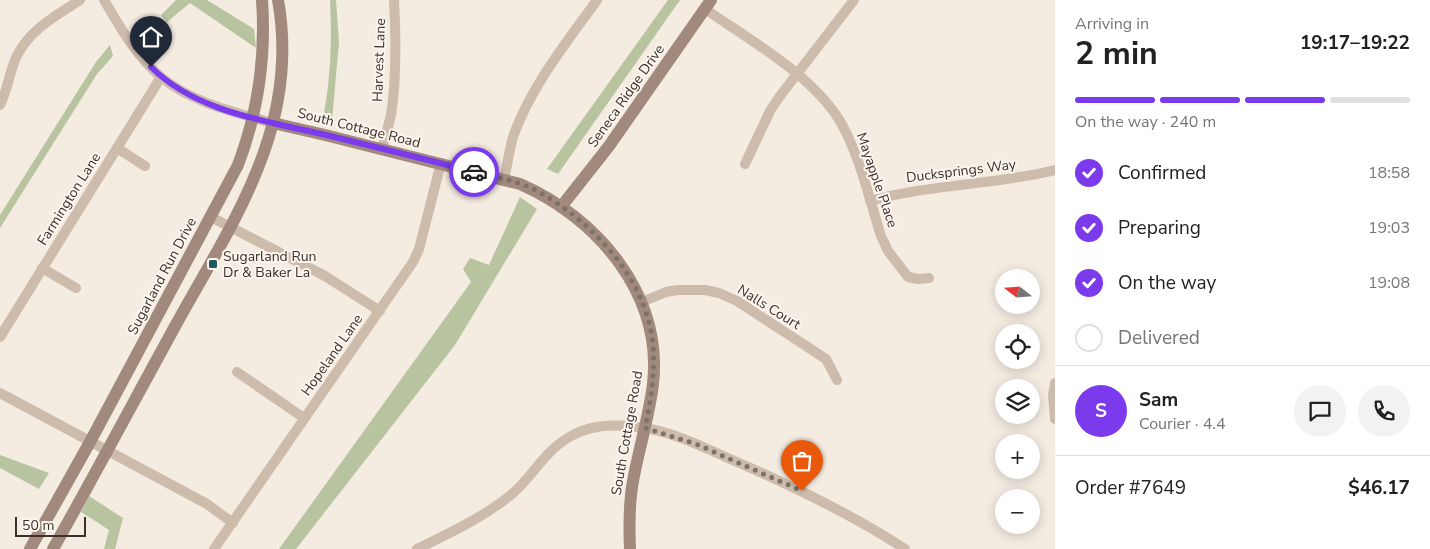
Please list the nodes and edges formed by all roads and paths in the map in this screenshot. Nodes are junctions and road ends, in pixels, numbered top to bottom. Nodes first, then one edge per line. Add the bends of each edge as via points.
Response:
1 (80, 0) edge
2 (104, 0) edge
3 (262, 0) edge
4 (278, 0) edge
5 (394, 0) edge
6 (597, 0) edge
7 (854, 0) edge
8 (708, 4) edge
9 (797, 73) junction
10 (161, 77) junction
11 (0, 105) edge
12 (253, 117) junction
13 (273, 123) junction
14 (117, 148) junction
15 (382, 149) junction
16 (441, 163) junction
17 (745, 164) dead end
18 (145, 166) dead end
19 (1055, 170) edge
20 (504, 179) junction
21 (870, 201) junction
22 (561, 207) junction
23 (211, 217) junction
24 (232, 227) junction
25 (42, 268) junction
26 (929, 278) dead end
27 (76, 288) dead end
28 (642, 302) junction
29 (380, 311) junction
30 (0, 337) edge
31 (237, 372) dead end
32 (837, 380) dead end
33 (1055, 383) edge
34 (0, 393) edge
35 (304, 418) junction
36 (1055, 419) edge
37 (645, 428) junction
38 (90, 442) junction
39 (108, 451) junction
40 (233, 523) junction
41 (30, 549) edge
42 (53, 549) edge
43 (214, 549) edge
44 (418, 549) edge
45 (630, 549) edge
46 (905, 549) edge

1 - 11 street via 47,21 20,48
2 - 10 street via 128,40
3 - 12 street, Sugarland Run Drive via 262,55
4 - 13 street via 283,60
5 - 15 street, Harvest Lane via 394,88
6 - 20 street via 526,106 514,136
7 - 9 street
8 - 9 street, Mayapple Place
8 - 22 street, Seneca Ridge Drive via 609,146
9 - 17 street via 771,109
9 - 21 street, Mayapple Place via 821,95 840,122 854,151
10 - 12 street via 206,103
10 - 14 street, Farmington Lane
12 - 13 street
12 - 23 street, Sugarland Run Drive via 238,165
13 - 15 street, South Cottage Road
13 - 24 street via 261,162
14 - 18 street
14 - 25 street, Farmington Lane
15 - 16 street, South Cottage Road
16 - 20 street, South Cottage Road
16 - 29 street, Hopeland Lane via 419,248
19 - 21 street, Ducksprings Way via 909,191
20 - 22 street, South Cottage Road via 539,192
21 - 26 street, Mayapple Place via 881,236 897,264 908,276
22 - 28 street, South Cottage Road via 608,248
23 - 24 street
23 - 38 street, Sugarland Run Drive
24 - 29 street via 328,277
24 - 39 street
25 - 27 street
25 - 30 street, Farmington Lane
28 - 32 street, Nalls Court via 678,290 719,293 737,301 826,359
28 - 37 street, South Cottage Road via 653,343 654,363
29 - 35 street, Hopeland Lane
31 - 35 street
33 - 36 street
34 - 38 street
35 - 40 street, Hopeland Lane
37 - 44 street via 606,426 571,436 545,456 512,494 460,528
37 - 45 street, South Cottage Road via 630,504
37 - 46 street via 696,444 802,491
38 - 39 street
38 - 41 street, Sugarland Run Drive
39 - 40 street via 207,504
39 - 42 street
40 - 43 street, Hopeland Lane

